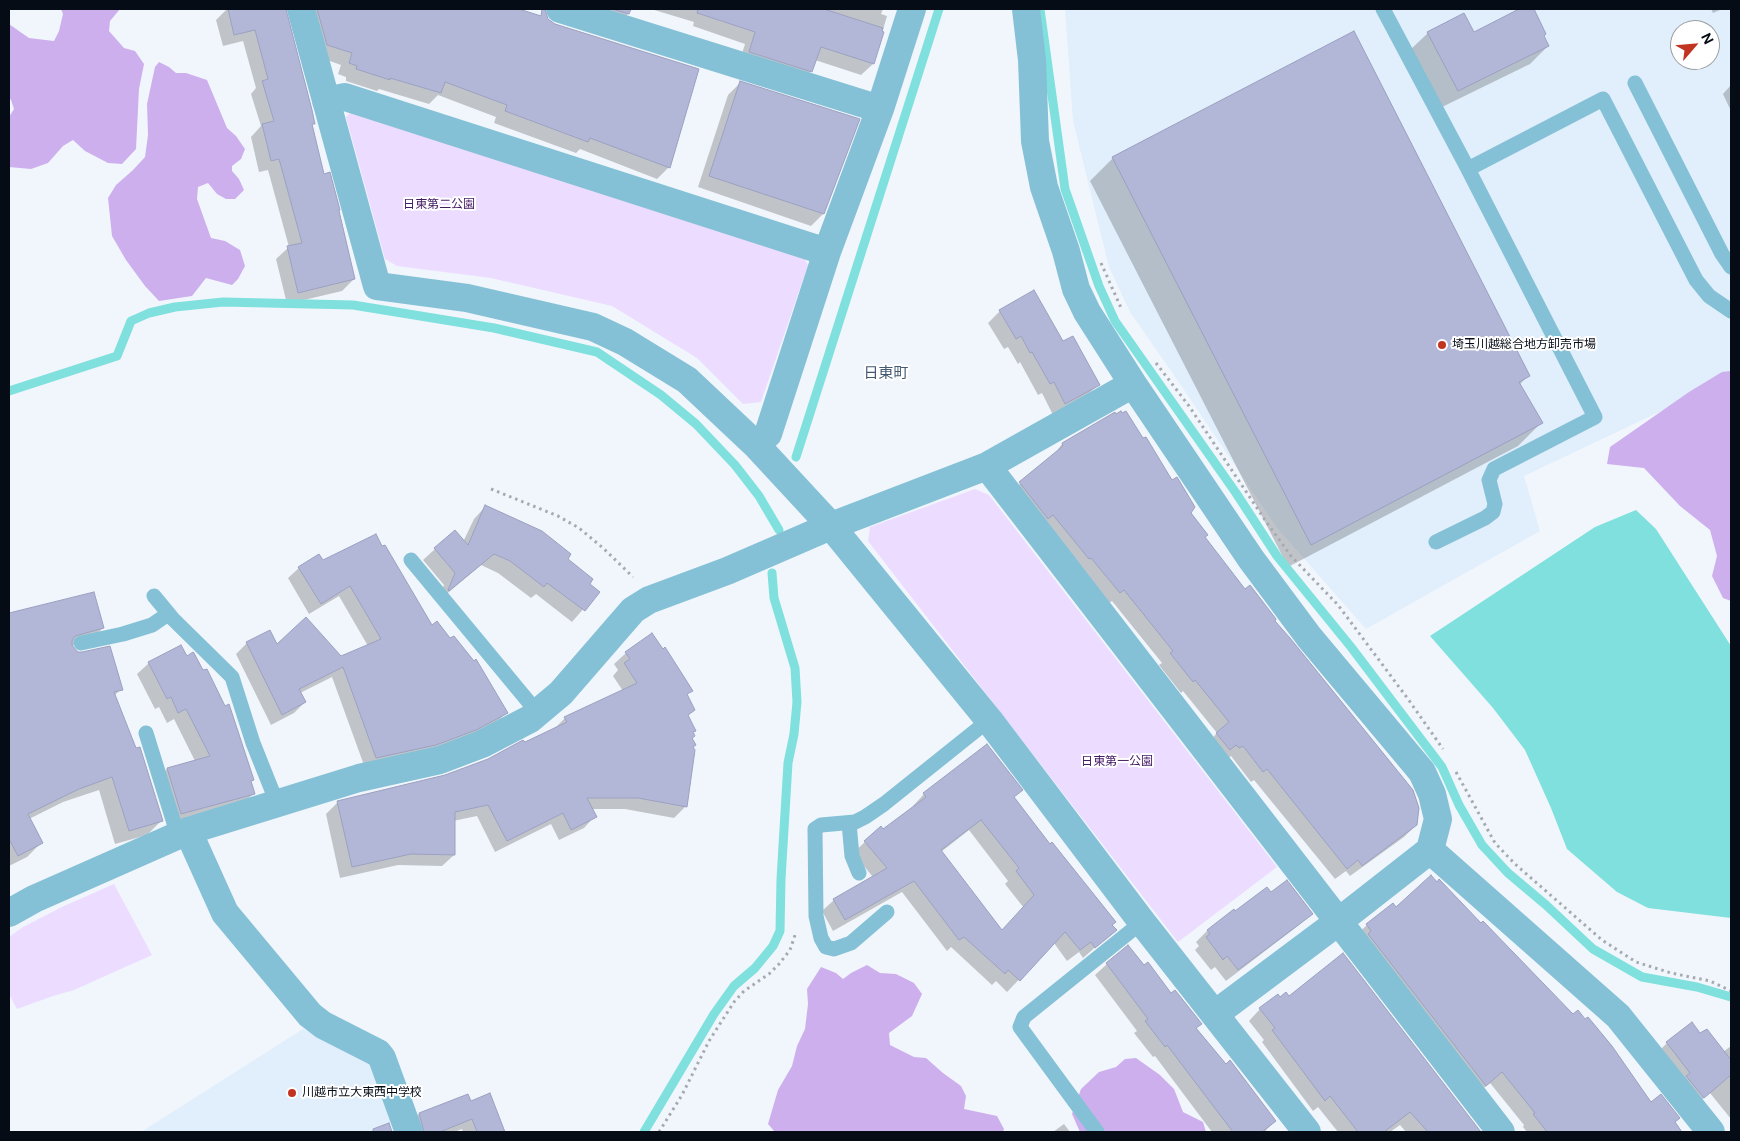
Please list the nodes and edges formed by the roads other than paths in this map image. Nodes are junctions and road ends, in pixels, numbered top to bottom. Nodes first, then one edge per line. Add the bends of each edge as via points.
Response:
1 (301, 9) edge
2 (560, 9) edge
3 (912, 9) edge
4 (1026, 9) edge
5 (1383, 9) edge
6 (1635, 83) dead end
7 (326, 101) junction
8 (880, 109) junction
9 (1468, 169) junction
10 (827, 252) junction
11 (1731, 267) edge
12 (1731, 311) edge
13 (1133, 384) junction
14 (756, 445) junction
15 (987, 466) junction
16 (831, 526) junction
17 (1436, 542) dead end
18 (411, 560) dead end
19 (154, 596) dead end
20 (168, 614) junction
21 (81, 643) dead end
22 (537, 712) junction
23 (989, 720) junction
24 (146, 733) dead end
25 (277, 803) junction
26 (849, 823) junction
27 (183, 833) junction
28 (1430, 850) junction
29 (859, 873) dead end
30 (887, 912) dead end
31 (9, 913) edge
32 (1142, 922) junction
33 (1338, 922) junction
34 (1215, 1014) junction
35 (1299, 1130) edge
36 (409, 1132) edge
37 (1097, 1132) edge
38 (1501, 1132) edge
39 (1710, 1132) edge

1 - 7 street
2 - 8 street
3 - 8 street
4 - 13 street via 1032,60 1035,141 1044,187 1076,289
5 - 9 lane
6 - 11 lane
7 - 10 street via 344,97
7 - 14 street via 377,286 467,298 593,327 626,342 687,380
8 - 10 street
9 - 12 lane via 1603,99 1696,280 1709,296
9 - 17 lane via 1596,417 1494,468 1489,480 1495,504 1493,512
10 - 14 street via 768,434
13 - 15 street
13 - 28 street via 1250,559 1309,637 1422,772 1438,819
14 - 16 street
15 - 16 street
15 - 33 street
16 - 22 street via 727,572 649,600 633,610 561,693
16 - 23 street
18 - 22 lane
19 - 20 lane
20 - 21 lane via 152,625
20 - 25 lane via 232,677 252,743
22 - 25 street via 530,719 482,744 440,760 359,778
23 - 26 lane via 884,804
23 - 32 street
24 - 27 lane
25 - 27 street
26 - 29 lane via 852,856
26 - 30 lane via 815,828 816,916 821,938 826,947 834,949 851,942
27 - 31 street
27 - 36 street via 225,913 310,1015 382,1058
28 - 33 street
28 - 39 street via 1618,1016
32 - 34 street
32 - 37 lane via 1024,1017 1020,1027
33 - 34 street
33 - 38 street
34 - 35 street

